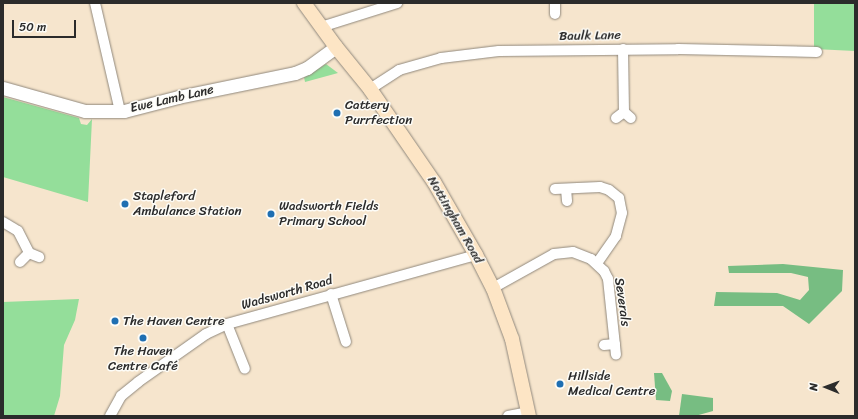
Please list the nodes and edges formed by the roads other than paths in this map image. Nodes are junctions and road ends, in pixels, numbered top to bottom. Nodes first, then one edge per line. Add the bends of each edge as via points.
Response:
1 (95, 3) edge
2 (304, 3) edge
3 (397, 3) edge
4 (555, 3) edge
5 (555, 14) dead end
6 (321, 27) junction
7 (336, 47) junction
8 (623, 49) junction
9 (817, 52) dead end
10 (3, 88) edge
11 (370, 88) junction
12 (120, 111) junction
13 (624, 116) dead end
14 (555, 189) dead end
15 (566, 189) junction
16 (567, 202) dead end
17 (3, 222) edge
18 (29, 253) junction
19 (476, 255) junction
20 (39, 257) dead end
21 (20, 262) dead end
22 (597, 263) junction
23 (493, 288) junction
24 (331, 294) junction
25 (227, 324) junction
26 (346, 342) dead end
27 (615, 344) junction
28 (604, 345) dead end
29 (616, 355) dead end
30 (245, 369) dead end
31 (529, 414) edge
32 (110, 416) edge
33 (508, 416) edge

1 - 12 street
2 - 6 main road, Nottingham Road
3 - 6 street
4 - 5 street
6 - 7 main road, Nottingham Road
7 - 11 main road, Nottingham Road
7 - 12 street, Ewe Lamb Lane via 307,68 295,73
8 - 9 street, Baulk Lane
8 - 11 street, Baulk Lane via 499,51 441,58 399,70
8 - 13 street
10 - 12 street, Ewe Lamb Lane via 85,111
11 - 19 main road, Nottingham Road via 434,182
14 - 15 street
15 - 16 street
15 - 22 street via 606,188 615,194 622,204 616,236
17 - 18 street via 18,231
18 - 20 street
18 - 21 street
19 - 23 main road, Nottingham Road
19 - 24 street, Wadsworth Road
22 - 23 street via 584,255 564,252 544,259
22 - 27 street, Severals via 608,280
23 - 31 main road, Nottingham Road via 512,339
24 - 25 street, Wadsworth Road
24 - 26 street
25 - 30 street
25 - 32 street, Wadsworth Road via 206,334 138,382 121,396
27 - 28 street, Severals
27 - 29 street, Severals
31 - 33 street

